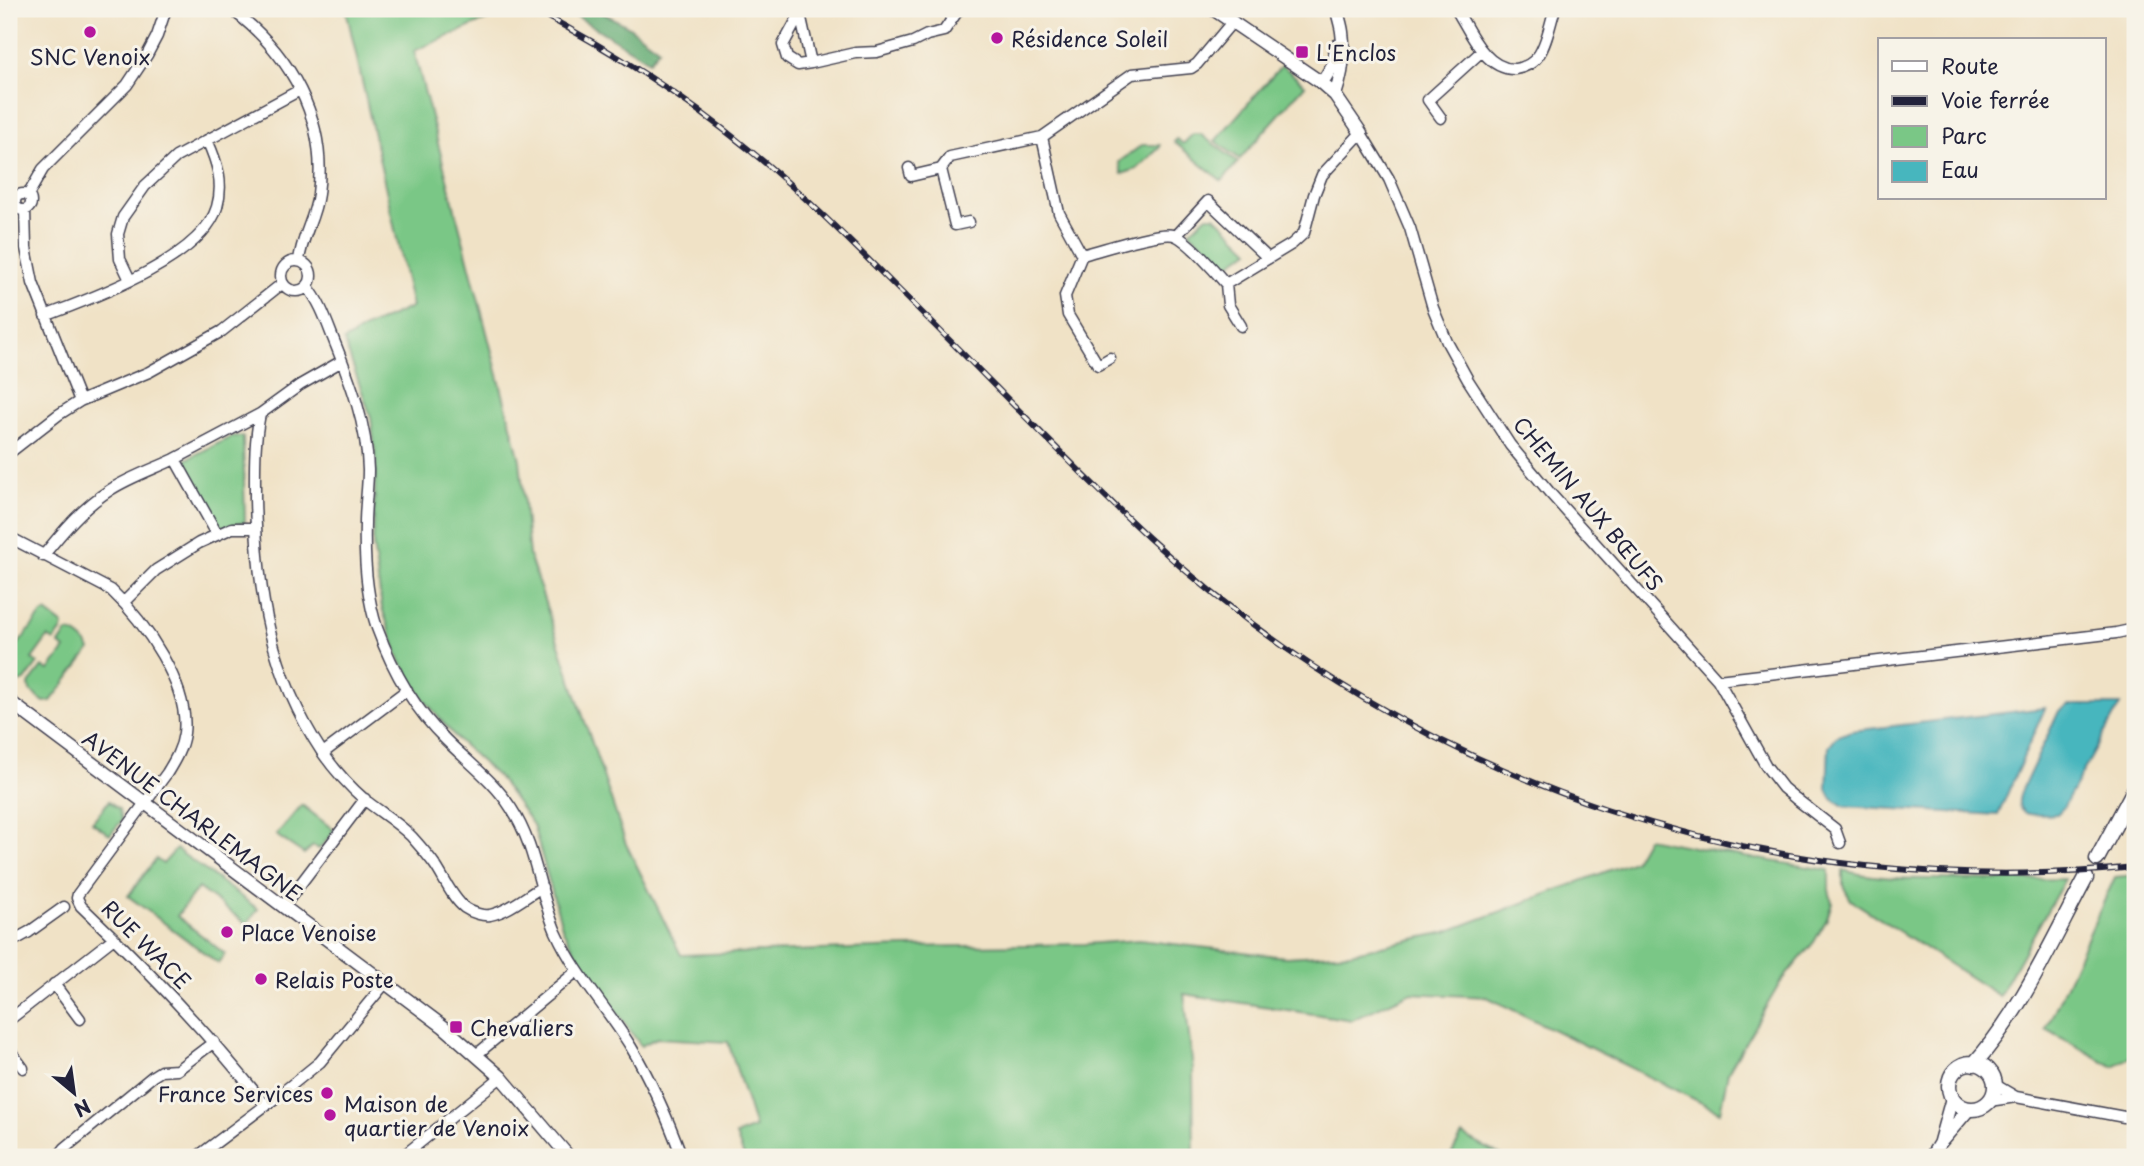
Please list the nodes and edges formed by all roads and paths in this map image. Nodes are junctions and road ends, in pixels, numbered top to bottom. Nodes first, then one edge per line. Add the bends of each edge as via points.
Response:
1 (166, 9) edge
2 (231, 9) edge
3 (959, 9) edge
4 (1213, 9) edge
5 (1456, 9) edge
6 (1555, 9) edge
7 (800, 12) edge
8 (1335, 13) edge
9 (1233, 21) junction
10 (1482, 51) junction
11 (811, 63) junction
12 (1320, 82) junction
13 (300, 90) junction
14 (1335, 96) junction
15 (1441, 118) dead end
16 (1361, 133) junction
17 (1042, 137) junction
18 (207, 140) junction
19 (909, 168) dead end
20 (942, 169) junction
21 (28, 195) junction
22 (12, 200) edge
23 (25, 210) junction
24 (969, 222) dead end
25 (1176, 236) junction
26 (1082, 255) junction
27 (1268, 258) junction
28 (299, 261) junction
29 (130, 280) junction
30 (284, 283) junction
31 (1226, 284) junction
32 (307, 286) junction
33 (45, 316) junction
34 (1241, 326) dead end
35 (1110, 358) dead end
36 (342, 361) junction
37 (80, 401) junction
38 (260, 414) junction
39 (9, 453) edge
40 (175, 459) junction
41 (256, 528) junction
42 (217, 534) junction
43 (9, 537) edge
44 (43, 556) junction
45 (124, 602) junction
46 (2135, 629) edge
47 (1717, 680) junction
48 (407, 690) junction
49 (9, 701) edge
50 (323, 753) junction
51 (2135, 788) edge
52 (365, 799) junction
53 (143, 804) junction
54 (1840, 843) dead end
55 (2097, 859) dead end
56 (2086, 878) dead end
57 (542, 887) junction
58 (64, 907) dead end
59 (283, 907) junction
60 (114, 938) junction
61 (9, 943) edge
62 (577, 971) junction
63 (386, 982) junction
64 (54, 985) junction
65 (80, 1019) dead end
66 (9, 1020) edge
67 (214, 1042) junction
68 (9, 1049) edge
69 (476, 1055) junction
70 (1979, 1065) junction
71 (23, 1068) dead end
72 (501, 1077) junction
73 (1994, 1084) junction
74 (2016, 1097) junction
75 (1952, 1098) junction
76 (1989, 1101) junction
77 (265, 1106) junction
78 (1969, 1109) junction
79 (2135, 1119) edge
80 (1939, 1144) junction
81 (58, 1157) edge
82 (197, 1157) edge
83 (402, 1157) edge
84 (569, 1157) edge
85 (682, 1157) edge
86 (1931, 1157) edge

1 - 21 street via 157,36 127,85 43,169
2 - 13 street via 269,41
3 - 11 street via 944,31 913,43
4 - 9 street, CHEMIN AUX BŒUFS
5 - 10 street
6 - 10 street via 1540,54 1532,63 1522,68 1500,67
7 - 11 street
7 - 11 street via 783,46 787,58 798,65
8 - 12 street via 1336,57
8 - 14 street via 1342,29 1343,70
9 - 12 street, CHEMIN AUX BŒUFS
9 - 17 street via 1191,68 1132,74
10 - 15 street via 1428,100
12 - 14 street, CHEMIN AUX BŒUFS
13 - 18 street
13 - 28 street via 315,128 320,167 318,197
14 - 16 street, CHEMIN AUX BŒUFS
16 - 27 street via 1322,175 1304,233
16 - 47 street, CHEMIN AUX BŒUFS via 1390,178 1433,308 1483,404 1532,472
17 - 20 street via 950,157
17 - 26 street via 1059,213
18 - 29 street via 161,169 123,217 117,247
18 - 29 street via 218,166 216,210 200,235
19 - 20 street via 911,176
20 - 24 street via 955,225
21 - 22 street
21 - 23 street via 31,202
22 - 23 street
23 - 33 street via 29,265
25 - 26 street via 1165,234
25 - 27 street via 1208,201
25 - 31 street
26 - 35 street via 1065,296 1068,315 1098,365
27 - 31 street
28 - 30 street via 284,267
28 - 32 street via 311,271
29 - 33 street
30 - 32 street via 297,291
30 - 37 street via 231,325 185,353
31 - 34 street via 1228,305
32 - 36 street via 322,308
33 - 37 street
36 - 38 street
36 - 48 street via 362,419 368,469 366,574 371,600 376,625
37 - 39 street
38 - 40 street
38 - 41 street via 255,449
40 - 42 street
40 - 44 street via 103,495 82,511
41 - 42 street via 232,528
41 - 50 street via 274,652 289,691
42 - 45 street via 156,570
43 - 44 street
44 - 45 street via 111,590
45 - 53 street via 167,668 184,714 177,756
46 - 47 street
47 - 54 street, CHEMIN AUX BŒUFS via 1766,766 1795,799 1835,829
48 - 50 street
48 - 57 street via 424,716 511,807 526,832
49 - 53 street, AVENUE CHARLEMAGNE
50 - 52 street
51 - 55 main road
52 - 57 street via 411,836 466,909 488,915
52 - 59 street
53 - 59 street, AVENUE CHARLEMAGNE
53 - 60 street, RUE WACE via 77,898
56 - 70 main road via 2016,1008
57 - 62 street via 556,931
58 - 61 street
59 - 63 street, AVENUE CHARLEMAGNE
60 - 64 street
60 - 67 street, RUE WACE
62 - 69 street
62 - 85 street via 631,1046 654,1087
63 - 69 street, AVENUE CHARLEMAGNE
63 - 77 street via 320,1062
64 - 65 street
64 - 66 street
67 - 77 street, RUE WACE
67 - 81 street via 177,1070 153,1076
68 - 71 street
69 - 72 street, AVENUE CHARLEMAGNE
70 - 73 main road
70 - 75 main road via 1961,1066 1952,1075
72 - 83 street
72 - 84 street, AVENUE CHARLEMAGNE
73 - 74 street
73 - 76 main road
74 - 76 street
74 - 79 street
75 - 78 main road
75 - 80 street
76 - 78 main road
77 - 82 street
78 - 80 street
80 - 86 street

